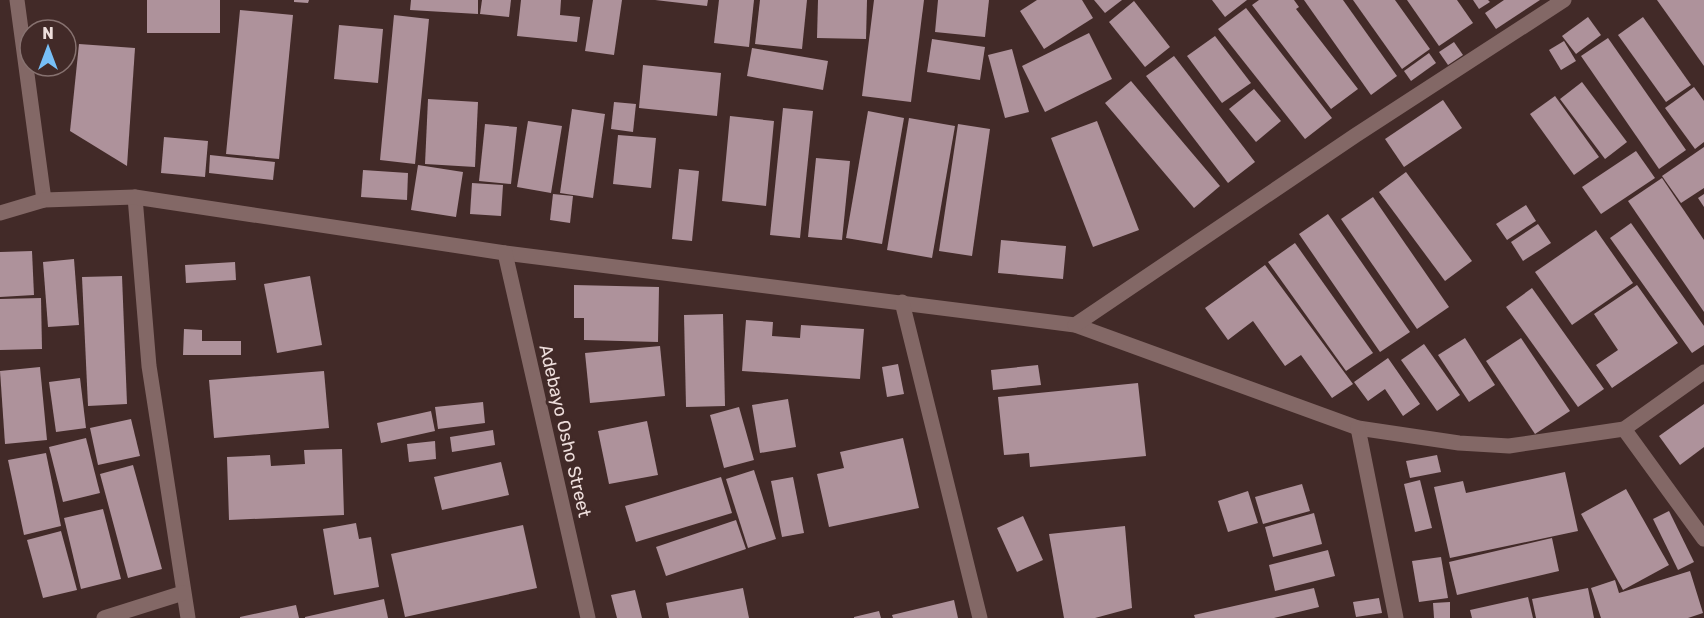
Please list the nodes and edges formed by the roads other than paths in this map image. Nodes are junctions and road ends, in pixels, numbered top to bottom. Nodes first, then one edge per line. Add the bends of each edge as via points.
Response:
1 (17, 0) edge
2 (1564, 0) edge
3 (135, 197) junction
4 (44, 200) junction
5 (0, 213) edge
6 (505, 253) junction
7 (902, 302) junction
8 (1075, 324) junction
9 (1704, 372) edge
10 (1358, 428) junction
11 (1624, 429) junction
12 (1704, 538) edge
13 (183, 593) junction
14 (104, 618) edge
15 (188, 618) edge
16 (588, 618) edge
17 (980, 618) edge
18 (1396, 618) edge

1 - 4 street
2 - 8 street
3 - 4 street
3 - 6 street
3 - 13 street via 149,366
4 - 5 street
6 - 7 street
6 - 16 street, Adebayo Osho Street
7 - 8 street
7 - 17 street
8 - 10 street
9 - 11 street
10 - 11 street via 1509,446
10 - 18 street
11 - 12 street
13 - 14 street
13 - 15 street

